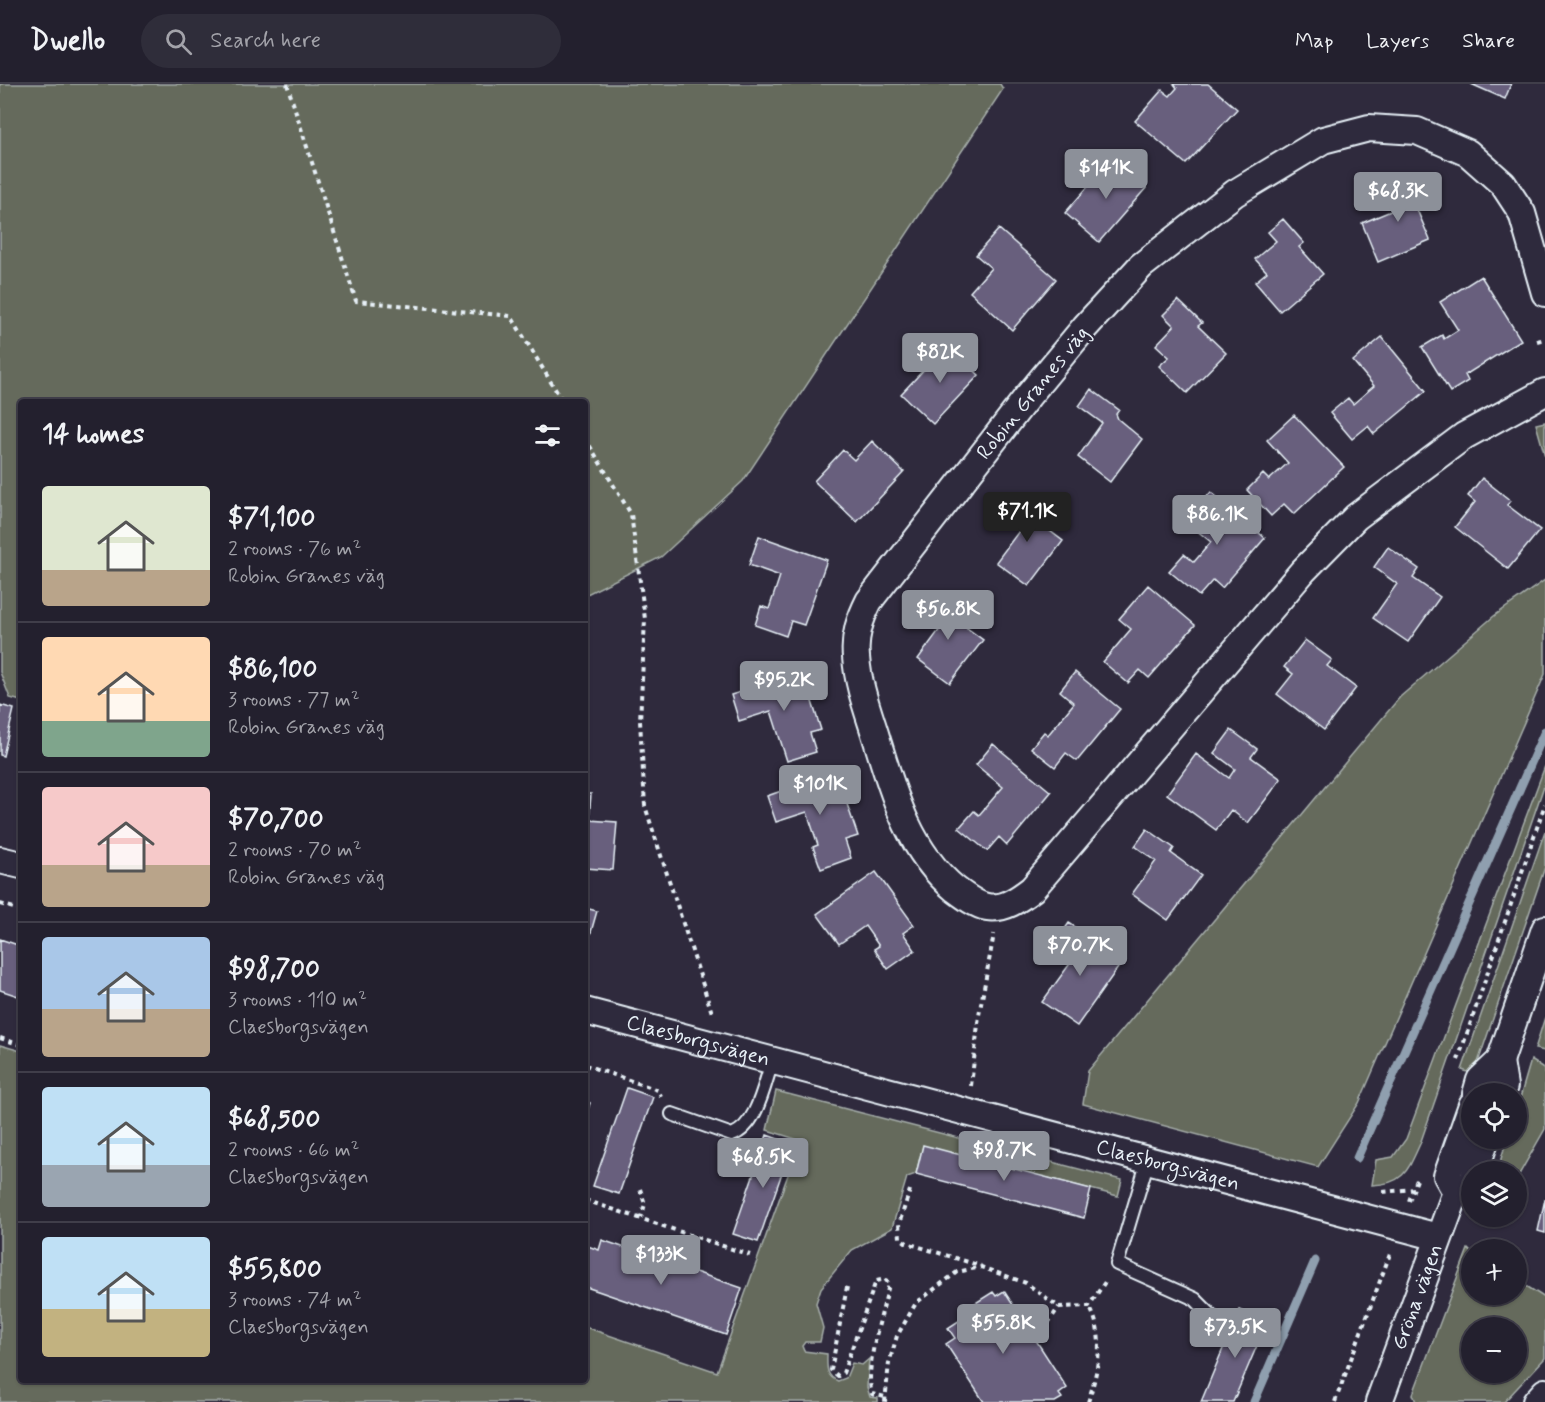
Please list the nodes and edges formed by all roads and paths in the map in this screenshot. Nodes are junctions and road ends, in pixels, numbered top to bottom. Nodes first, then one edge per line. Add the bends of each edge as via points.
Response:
1 (287, 84) edge
2 (1545, 292) edge
3 (1545, 339) edge
4 (1537, 341) dead end
5 (1545, 392) edge
6 (561, 399) edge
7 (588, 443) edge
8 (1545, 804) edge
9 (0, 860) edge
10 (18, 864) edge
11 (0, 904) edge
12 (18, 909) edge
13 (1545, 929) edge
14 (994, 932) dead end
15 (588, 1012) edge
16 (716, 1026) dead end
17 (0, 1038) edge
18 (18, 1044) edge
19 (773, 1059) junction
20 (1500, 1062) junction
21 (588, 1066) edge
22 (1455, 1070) dead end
23 (1479, 1083) edge
24 (1504, 1083) edge
25 (970, 1093) dead end
26 (672, 1114) joint
27 (1461, 1136) edge
28 (1148, 1160) junction
29 (1422, 1166) dead end
30 (1461, 1185) edge
31 (640, 1189) dead end
32 (910, 1190) dead end
33 (1461, 1193) edge
34 (1411, 1196) dead end
35 (588, 1201) edge
36 (641, 1218) junction
37 (1438, 1237) junction
38 (750, 1255) dead end
39 (1389, 1258) dead end
40 (1117, 1264) junction
41 (981, 1267) junction
42 (847, 1287) dead end
43 (1089, 1306) junction
44 (1059, 1307) junction
45 (1048, 1323) dead end
46 (1210, 1331) dead end
47 (1545, 1392) edge
48 (885, 1399) edge
49 (1088, 1402) edge
50 (1335, 1402) edge
51 (1379, 1402) edge
52 (1536, 1402) edge

1 - 6 path via 356,301 511,316
2 - 5 street, Robin Granes väg via 1522,213 1503,184 1468,153 1417,131 1378,128 1323,140 1282,163 1209,211 1141,266 1084,327 1028,396 869,601 858,624 856,656 860,685 905,823 939,876 987,907 1012,904 1032,889 1303,572 1356,517 1464,436
3 - 4 path
7 - 16 path via 631,514 645,619 639,721 645,806
8 - 22 path
9 - 10 street
11 - 12 path
13 - 20 street
14 - 25 path
15 - 19 street, Claesborgsvägen
17 - 18 path
19 - 26 lane via 751,1119 742,1131 732,1135
19 - 28 street, Claesborgsvägen
20 - 23 street
20 - 24 street
21 - 26 path via 658,1090
27 - 30 street, Gröna vägen via 1447,1176
28 - 37 street, Claesborgsvägen
28 - 40 lane
29 - 34 path
31 - 36 path via 645,1203
32 - 41 path via 899,1224 900,1238 907,1244
33 - 37 street, Gröna vägen
35 - 36 path
36 - 38 path
37 - 51 street, Gröna vägen
39 - 50 path
40 - 43 path
40 - 46 lane via 1195,1299 1211,1315
41 - 44 path via 1026,1283
41 - 48 path via 957,1272 916,1303 897,1336
42 - 48 path via 831,1370 838,1376 843,1373 876,1281 885,1280 889,1284 870,1387 873,1394
43 - 44 path
43 - 49 path via 1096,1318 1099,1343 1098,1369
44 - 45 path
47 - 52 street

